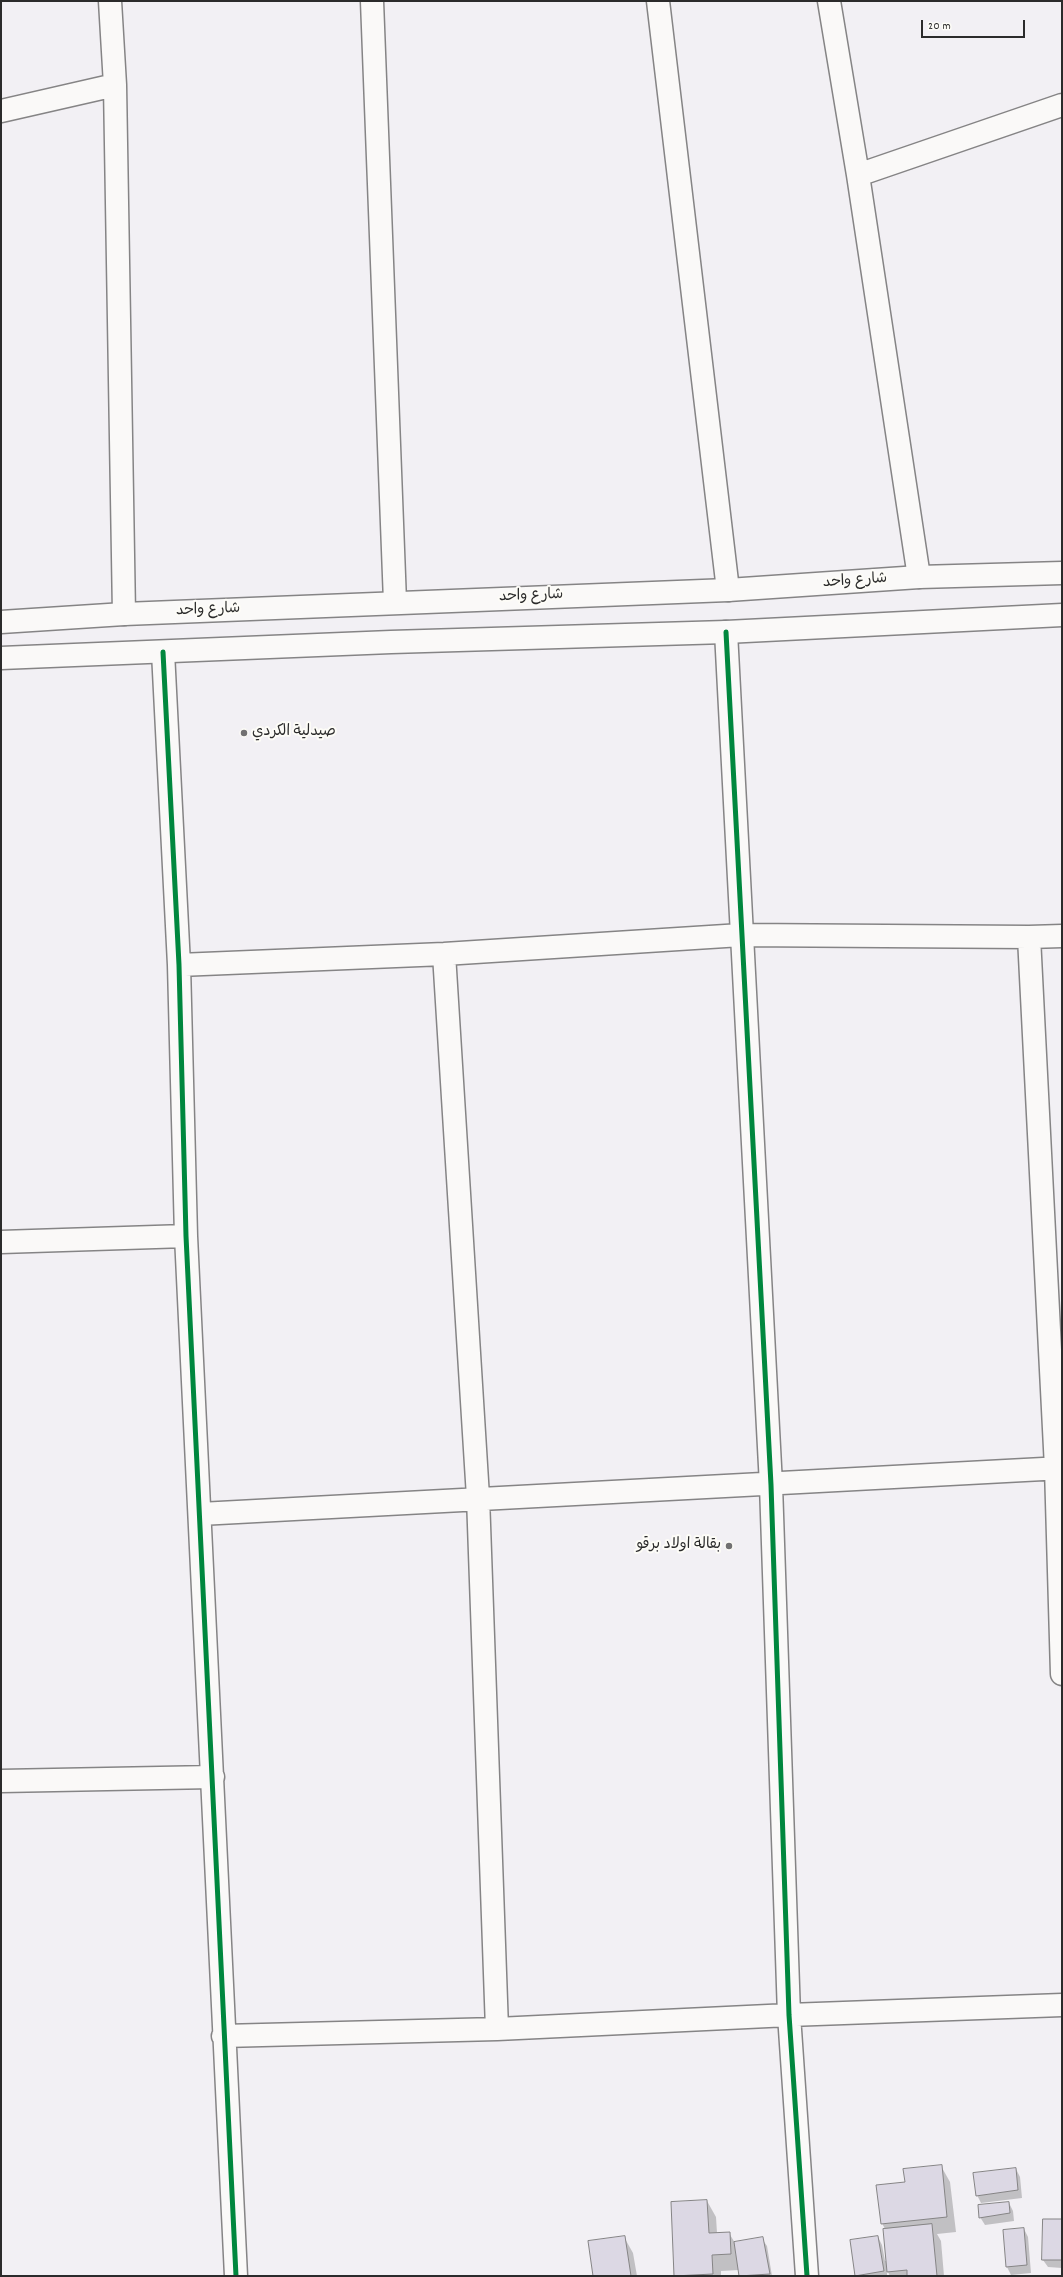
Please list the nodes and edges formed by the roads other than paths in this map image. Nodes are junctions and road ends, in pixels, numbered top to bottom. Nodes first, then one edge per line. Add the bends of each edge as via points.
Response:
1 (110, 1) edge
2 (372, 1) edge
3 (658, 1) edge
4 (829, 1) edge
5 (115, 85) junction
6 (1062, 105) edge
7 (1, 111) edge
8 (858, 175) junction
9 (1062, 573) edge
10 (919, 577) junction
11 (728, 590) junction
12 (395, 602) junction
13 (124, 614) junction
14 (1062, 615) edge
15 (1, 622) edge
16 (726, 632) junction
17 (163, 652) junction
18 (1, 658) edge
19 (741, 935) junction
20 (1062, 936) edge
21 (1029, 937) junction
22 (444, 954) junction
23 (178, 965) junction
24 (186, 1236) junction
25 (1, 1242) edge
26 (1059, 1468) edge
27 (771, 1485) junction
28 (478, 1497) junction
29 (200, 1514) junction
30 (1062, 1674) edge
31 (213, 1777) junction
32 (1, 1781) edge
33 (1062, 2004) edge
34 (789, 2014) junction
35 (497, 2029) junction
36 (223, 2036) junction
37 (236, 2276) edge
38 (807, 2276) edge

1 - 5 street
2 - 12 street
3 - 11 street
4 - 8 street
5 - 7 street
5 - 13 street
6 - 8 street
8 - 10 street
9 - 10 street, شارع واحد
10 - 11 street, شارع واحد
11 - 12 street, شارع واحد
12 - 13 street, شارع واحد
13 - 15 street, شارع واحد
14 - 16 street
16 - 17 street
16 - 19 street
17 - 18 street
17 - 23 street
19 - 21 street
19 - 22 street
19 - 27 street
20 - 21 street
21 - 26 street
22 - 23 street
22 - 28 street
23 - 24 street
24 - 25 street
24 - 29 street
26 - 27 street
26 - 30 street
27 - 28 street
27 - 34 street
28 - 29 street
28 - 35 street
29 - 31 street
31 - 32 street
31 - 36 street
33 - 34 street
34 - 35 street
34 - 38 street
35 - 36 street
36 - 37 street

